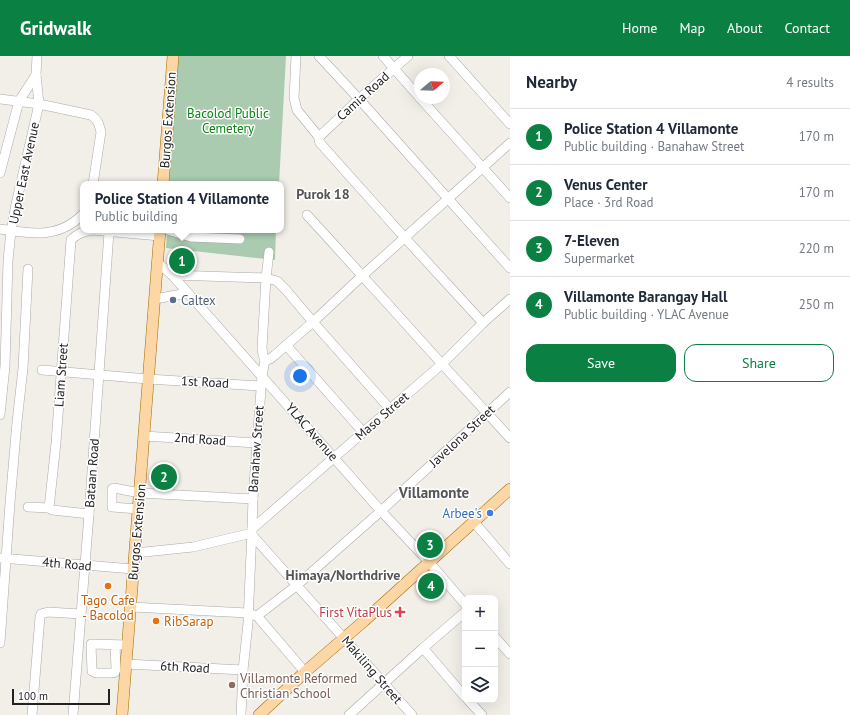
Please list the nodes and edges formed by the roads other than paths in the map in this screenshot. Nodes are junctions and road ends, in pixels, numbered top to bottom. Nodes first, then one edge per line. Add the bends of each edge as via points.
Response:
1 (37, 56) edge
2 (173, 56) edge
3 (296, 56) edge
4 (318, 56) edge
5 (383, 56) edge
6 (408, 56) edge
7 (449, 56) edge
8 (394, 68) junction
9 (36, 75) junction
10 (414, 91) edge
11 (0, 99) edge
12 (359, 99) junction
13 (19, 101) junction
14 (39, 104) junction
15 (425, 104) edge
16 (510, 124) edge
17 (319, 137) junction
18 (510, 143) edge
19 (483, 168) junction
20 (0, 173) edge
21 (93, 181) edge
22 (163, 181) edge
23 (510, 198) edge
24 (448, 199) junction
25 (307, 215) dead end
26 (80, 217) edge
27 (0, 229) edge
28 (12, 231) junction
29 (80, 233) edge
30 (109, 233) edge
31 (162, 233) edge
32 (168, 233) edge
33 (405, 238) junction
34 (240, 239) dead end
35 (269, 252) dead end
36 (158, 262) junction
37 (510, 268) edge
38 (28, 269) dead end
39 (172, 275) junction
40 (362, 276) junction
41 (266, 278) junction
42 (187, 293) junction
43 (155, 299) junction
44 (510, 300) edge
45 (313, 322) junction
46 (483, 323) junction
47 (286, 346) junction
48 (265, 360) junction
49 (442, 364) junction
50 (42, 370) dead end
51 (61, 372) junction
52 (100, 375) junction
53 (262, 376) junction
54 (148, 379) junction
55 (261, 386) junction
56 (510, 392) edge
57 (390, 409) junction
58 (487, 413) junction
59 (0, 415) edge
60 (363, 432) junction
61 (144, 436) junction
62 (510, 438) edge
63 (257, 443) junction
64 (334, 458) junction
65 (510, 489) edge
66 (140, 493) junction
67 (253, 499) junction
68 (28, 507) dead end
69 (49, 508) junction
70 (138, 510) junction
71 (381, 511) junction
72 (89, 514) junction
73 (474, 522) junction
74 (252, 532) junction
75 (135, 553) junction
76 (3, 558) edge
77 (429, 562) junction
78 (510, 564) edge
79 (85, 565) junction
80 (134, 568) junction
81 (296, 586) junction
82 (462, 600) edge
83 (131, 608) junction
84 (82, 614) junction
85 (253, 614) junction
86 (462, 615) edge
87 (344, 638) junction
88 (498, 640) edge
89 (0, 643) edge
90 (114, 645) dead end
91 (128, 645) junction
92 (423, 648) junction
93 (510, 654) edge
94 (126, 664) junction
95 (243, 670) junction
96 (305, 672) junction
97 (384, 683) junction
98 (462, 693) edge
99 (471, 703) edge
100 (32, 715) edge
101 (73, 715) edge
102 (122, 715) edge
103 (241, 715) edge
104 (259, 715) edge
105 (349, 715) edge
106 (412, 715) edge
107 (482, 715) edge

1 - 9 street, Upper East Avenue
2 - 22 main road, Burgos Extension
3 - 17 street via 295,104
4 - 12 street
5 - 8 street
6 - 8 street, Camia Road
7 - 16 street
8 - 10 street
8 - 12 street, Camia Road
9 - 13 street, Upper East Avenue
9 - 14 street, Upper East Avenue
11 - 13 street
12 - 17 street, Camia Road
12 - 24 street
13 - 14 street
13 - 20 street, Upper East Avenue
14 - 21 street via 97,119 101,132
14 - 28 street, Upper East Avenue
15 - 19 street
17 - 33 street via 320,142
18 - 19 street
19 - 23 street
19 - 24 street
24 - 33 street
24 - 37 street
25 - 40 street
26 - 28 street via 58,230 40,233
27 - 28 street
28 - 59 street, Upper East Avenue via 6,291 5,360
29 - 51 street, Liam Street via 72,240
30 - 52 street, Bataan Road
31 - 36 main road, Burgos Extension
32 - 34 street, Liam Street via 191,237
33 - 40 street
33 - 46 street
35 - 41 street, Banahaw Street
36 - 39 street, YLAC Avenue
36 - 43 main road, Burgos Extension
38 - 76 street via 23,368
39 - 41 street
39 - 42 street, YLAC Avenue
40 - 45 street
40 - 49 street
41 - 45 street via 278,282
41 - 48 street, Banahaw Street via 262,348
42 - 43 street
42 - 53 street, YLAC Avenue
43 - 54 main road, Burgos Extension
44 - 46 street, Maso Street
45 - 47 street
45 - 57 street
46 - 49 street, Maso Street
47 - 48 street
47 - 60 street
48 - 53 street, Banahaw Street
49 - 57 street, Maso Street
49 - 58 street
50 - 51 street, 1st Road
51 - 52 street, 1st Road
51 - 69 street, Liam Street
52 - 54 street, 1st Road
52 - 72 street, Bataan Road
53 - 55 street, Banahaw Street
53 - 64 street, YLAC Avenue
54 - 55 street, 1st Road
54 - 61 main road, Burgos Extension
55 - 63 street, Banahaw Street
56 - 58 street, Javelona Street
57 - 60 street, Maso Street
58 - 62 street
58 - 71 street, Javelona Street
60 - 64 street, Maso Street
61 - 63 street, 2nd Road
61 - 66 main road, Burgos Extension
63 - 67 street, Banahaw Street
64 - 71 street, YLAC Avenue
64 - 74 street, Maso Street
65 - 73 main road
66 - 67 street
66 - 70 main road, Burgos Extension
66 - 70 street via 112,489 112,507
67 - 74 street, Banahaw Street
68 - 69 street
69 - 72 street
70 - 75 main road, Burgos Extension
71 - 77 street, YLAC Avenue
71 - 81 street, Javelona Street
72 - 79 street, Bataan Road
73 - 77 main road
73 - 78 street
74 - 75 street via 193,547
74 - 81 street, Makiling Street
74 - 85 street, Banahaw Street
75 - 80 main road, Burgos Extension
76 - 79 street, 4th Road
76 - 89 street
77 - 82 street, YLAC Avenue
77 - 87 main road
79 - 80 street, 4th Road
79 - 84 street, Bataan Road
80 - 83 main road, Burgos Extension
81 - 85 street, Javelona Street
81 - 87 street, Makiling Street
83 - 85 street
83 - 91 main road, Burgos Extension
84 - 100 street via 41,614
84 - 101 street, Bataan Road
85 - 95 street, Banahaw Street
85 - 96 street
86 - 92 street
87 - 96 main road
87 - 97 street, Makiling Street
88 - 93 street
90 - 91 street
91 - 94 main road, Burgos Extension
92 - 97 street
92 - 98 street
94 - 95 street, 6th Road
94 - 102 main road, Burgos Extension
95 - 103 street, Banahaw Street
96 - 104 main road
97 - 105 street
97 - 106 street, Makiling Street
99 - 107 street

